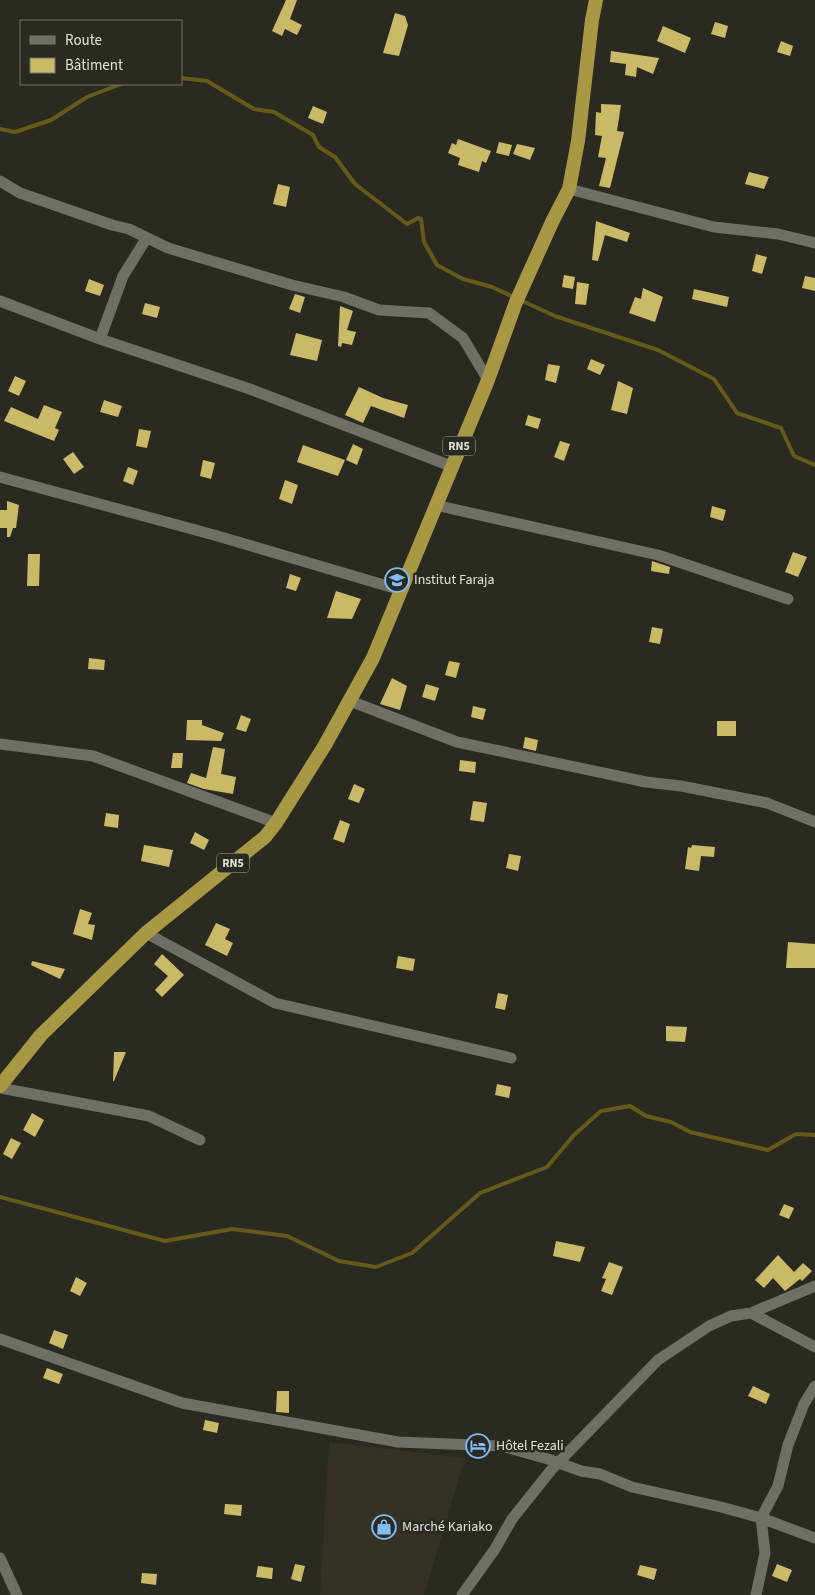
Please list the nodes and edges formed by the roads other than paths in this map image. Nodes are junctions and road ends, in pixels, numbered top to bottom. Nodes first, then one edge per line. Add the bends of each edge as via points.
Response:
1 (596, 0) edge
2 (0, 181) edge
3 (569, 190) junction
4 (146, 239) junction
5 (815, 243) edge
6 (0, 301) edge
7 (100, 339) junction
8 (488, 380) junction
9 (451, 466) junction
10 (0, 477) edge
11 (435, 505) junction
12 (401, 590) junction
13 (788, 598) dead end
14 (350, 701) junction
15 (0, 744) edge
16 (815, 822) edge
17 (276, 823) junction
18 (146, 932) junction
19 (511, 1058) dead end
20 (0, 1087) edge
21 (200, 1140) dead end
22 (815, 1286) edge
23 (750, 1313) junction
24 (0, 1339) edge
25 (815, 1347) edge
26 (815, 1386) edge
27 (558, 1463) junction
28 (761, 1518) junction
29 (815, 1538) edge
30 (0, 1558) edge
31 (17, 1595) edge
32 (462, 1595) edge
33 (756, 1595) edge

1 - 3 highway, RN5
2 - 4 street via 20,192 128,229
3 - 5 street via 705,225 778,234
3 - 8 highway, RN5 via 517,299
4 - 7 street via 123,276
4 - 8 street via 379,310 429,313 463,338
6 - 7 street
7 - 9 street via 250,389
8 - 9 highway, RN5
9 - 11 highway, RN5
10 - 12 street
11 - 12 highway, RN5
11 - 13 street via 658,555
12 - 14 highway, RN5 via 373,658
14 - 16 street via 458,742 646,782 767,803
14 - 17 highway, RN5
15 - 17 street via 93,756
17 - 18 highway, RN5 via 265,837
18 - 19 street via 275,1003
18 - 20 highway, RN5 via 41,1035
20 - 21 street via 149,1116
22 - 23 street
23 - 25 street
23 - 27 street via 731,1316 709,1326 658,1360
24 - 27 street via 182,1403 208,1409 398,1442 502,1446
26 - 28 street via 804,1404 788,1445 778,1486
27 - 28 street via 632,1487
27 - 32 street via 512,1519
28 - 29 street
28 - 33 street via 765,1553
30 - 31 street

